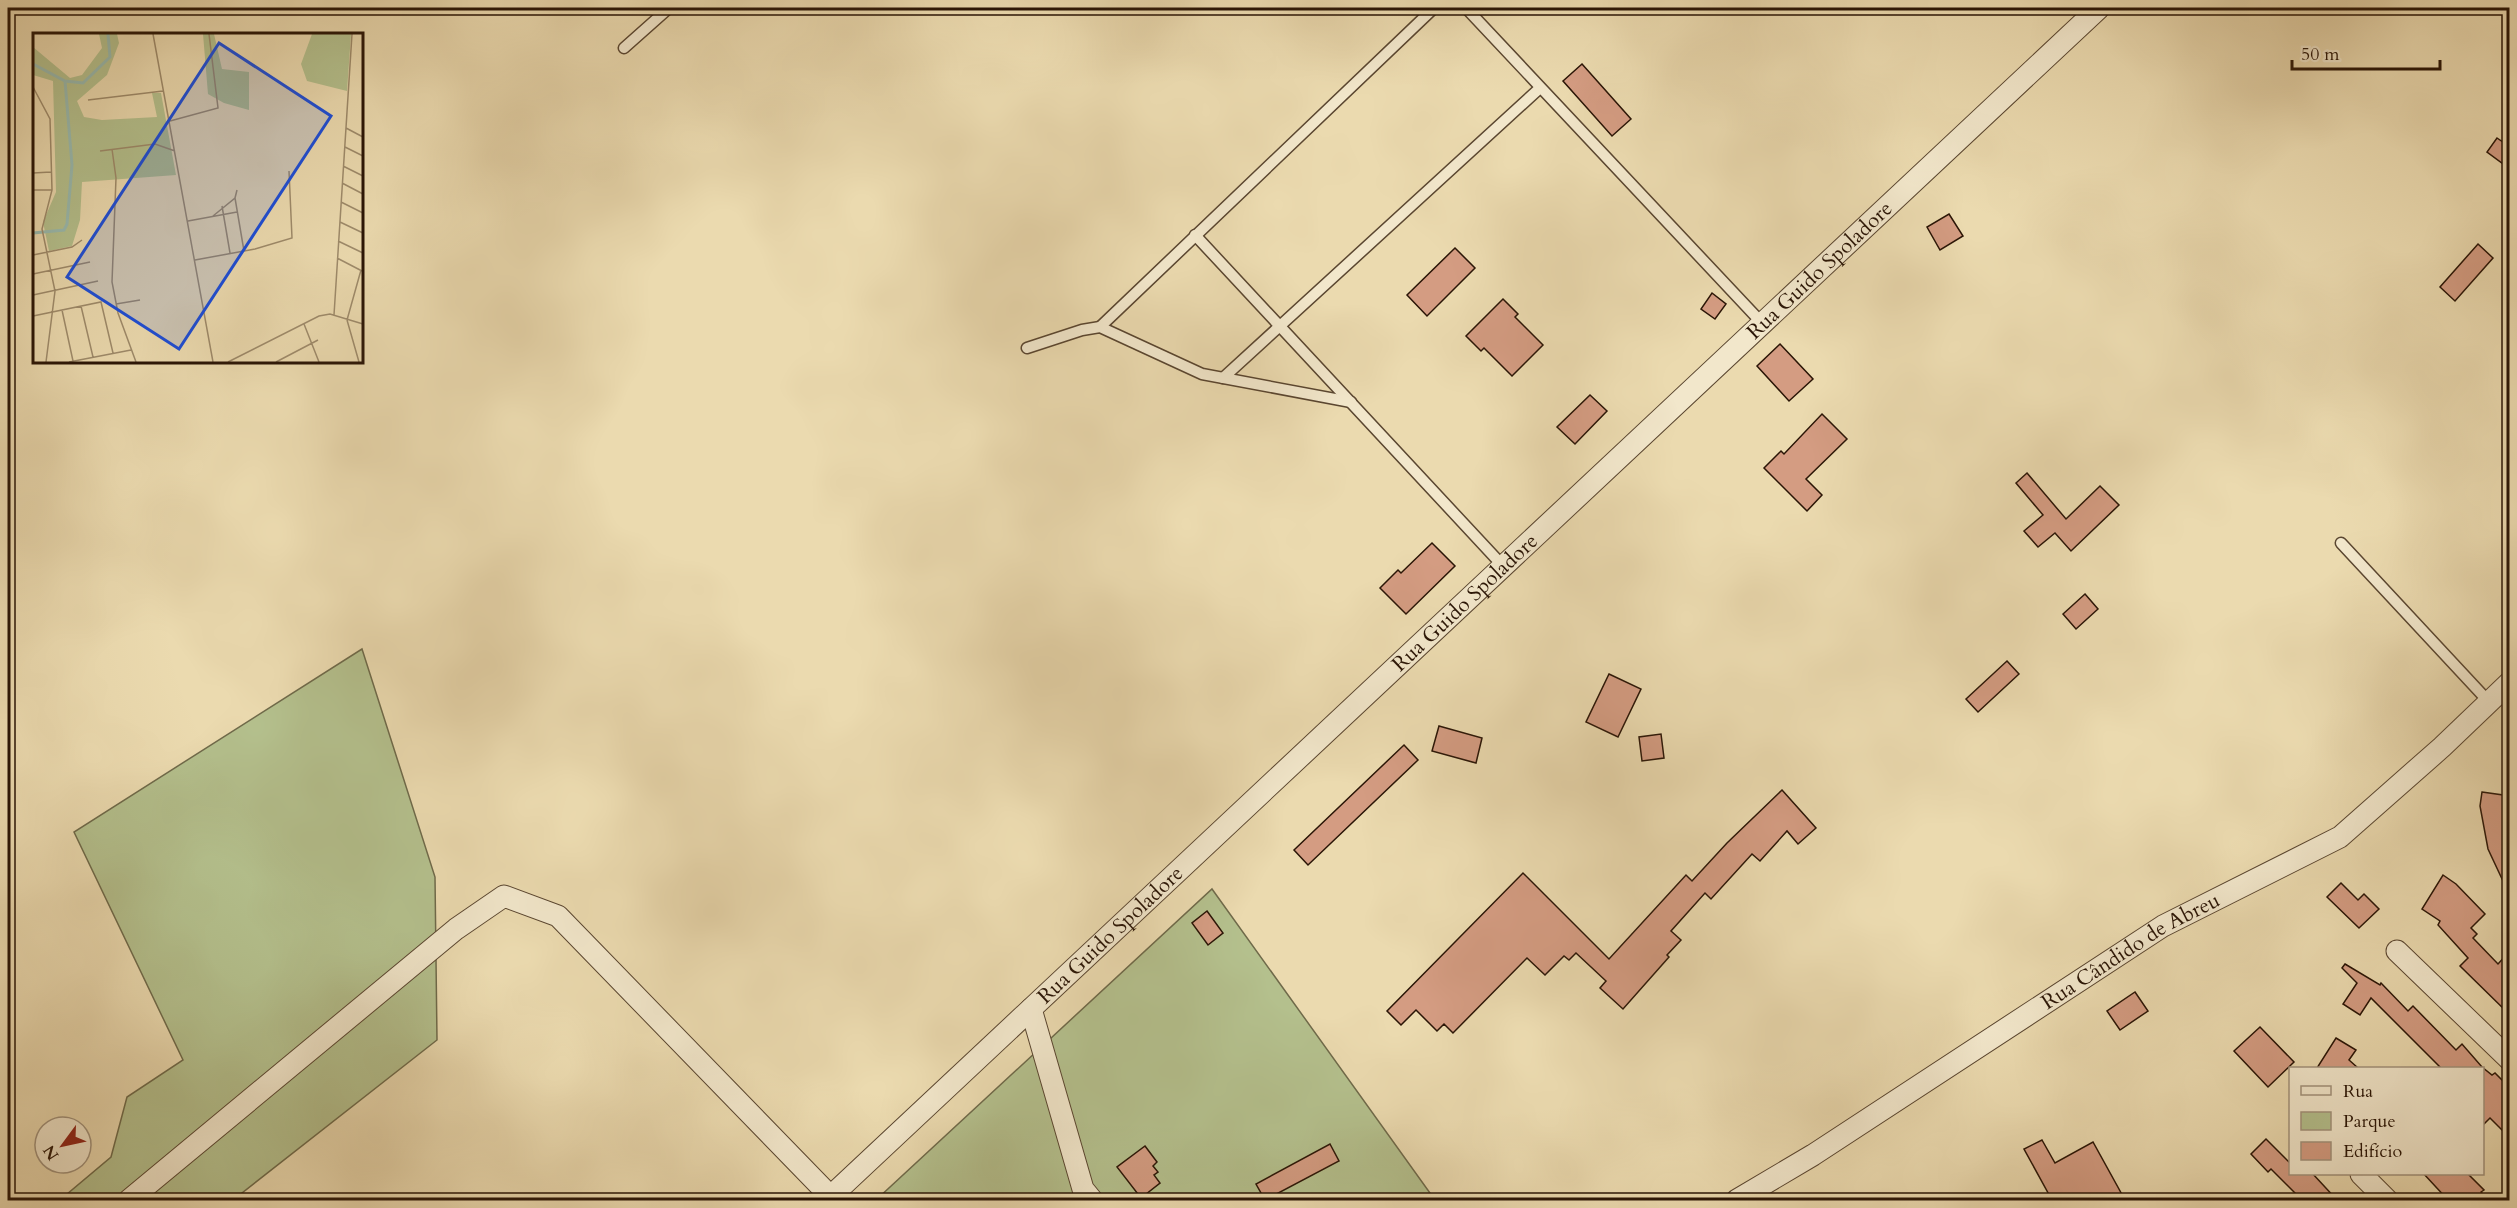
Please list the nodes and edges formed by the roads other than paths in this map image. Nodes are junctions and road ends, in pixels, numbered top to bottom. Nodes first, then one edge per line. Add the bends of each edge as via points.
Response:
1 (669, 8) edge
2 (1434, 8) edge
3 (1466, 8) edge
4 (2099, 8) edge
5 (624, 48) dead end
6 (1540, 88) junction
7 (1195, 236) junction
8 (1762, 323) junction
9 (1281, 326) junction
10 (1100, 327) junction
11 (1027, 348) dead end
12 (1223, 378) junction
13 (1352, 402) junction
14 (2341, 543) dead end
15 (1503, 566) junction
16 (2510, 682) edge
17 (2489, 702) junction
18 (2397, 951) dead end
19 (1031, 1009) junction
20 (2510, 1060) edge
21 (2363, 1175) edge
22 (829, 1198) edge
23 (129, 1200) edge
24 (1092, 1200) edge
25 (1737, 1200) edge
26 (2387, 1200) edge

1 - 5 lane
2 - 7 lane
3 - 6 lane
4 - 8 street, Rua Guido Spoladore
6 - 8 lane
6 - 9 lane
7 - 9 lane
7 - 10 lane
8 - 15 street, Rua Guido Spoladore
9 - 12 lane
9 - 13 lane
10 - 11 lane
10 - 12 lane via 1202,374
12 - 13 lane
13 - 15 lane
14 - 17 lane
15 - 19 street, Rua Guido Spoladore
16 - 17 street, Rua Cândido de Abreu
17 - 25 street, Rua Cândido de Abreu via 2340,837 2163,927 1814,1155
18 - 20 street
19 - 22 street, Rua Guido Spoladore
19 - 24 street via 1083,1189
21 - 26 street
22 - 23 street via 558,915 504,896 456,929

